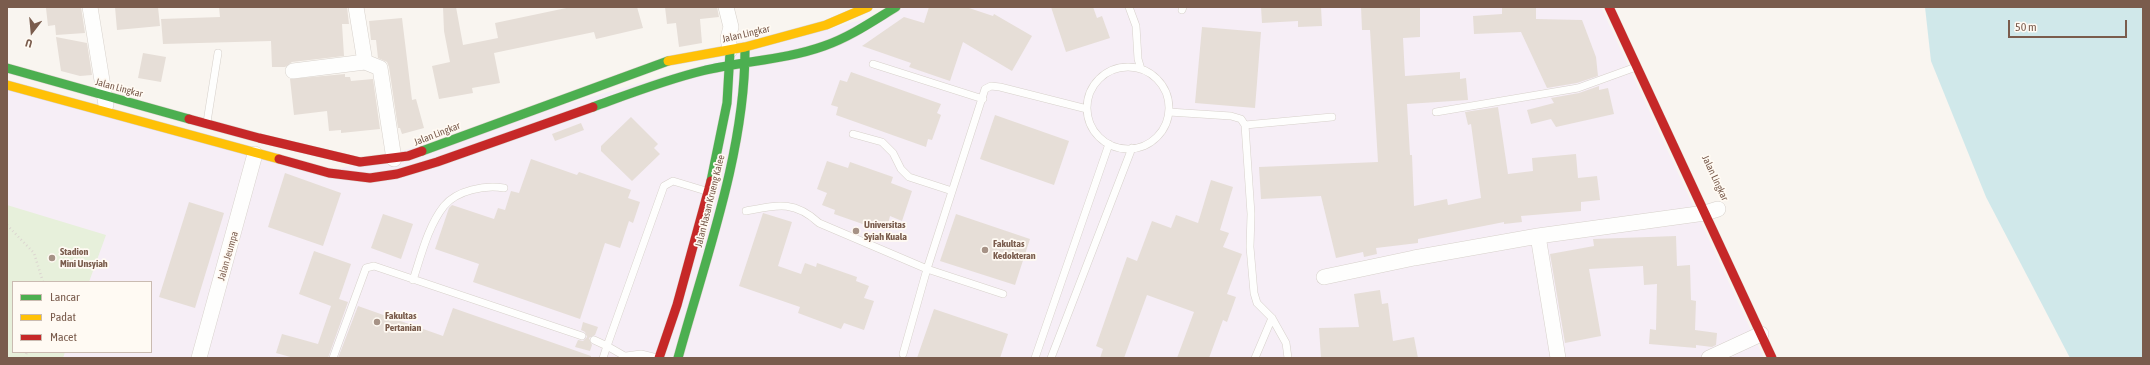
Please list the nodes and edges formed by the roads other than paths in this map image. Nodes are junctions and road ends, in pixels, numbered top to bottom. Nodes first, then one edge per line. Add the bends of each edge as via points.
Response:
1 (90, 7) edge
2 (356, 7) edge
3 (726, 7) edge
4 (868, 7) edge
5 (896, 7) edge
6 (1129, 7) edge
7 (1609, 7) edge
8 (731, 27) junction
9 (745, 47) junction
10 (730, 50) junction
11 (218, 53) dead end
12 (365, 62) junction
13 (746, 64) junction
14 (873, 64) dead end
15 (730, 66) junction
16 (1638, 67) junction
17 (7, 68) edge
18 (1141, 69) junction
19 (292, 71) dead end
20 (7, 85) edge
21 (105, 96) junction
22 (983, 99) junction
23 (1087, 109) junction
24 (106, 111) junction
25 (1169, 112) junction
26 (1436, 112) dead end
27 (1332, 117) dead end
28 (207, 122) junction
29 (1245, 125) junction
30 (853, 134) dead end
31 (1109, 144) junction
32 (1132, 148) junction
33 (255, 154) junction
34 (394, 159) junction
35 (504, 188) dead end
36 (952, 191) junction
37 (709, 192) junction
38 (1715, 210) junction
39 (746, 211) dead end
40 (1538, 236) junction
41 (927, 269) junction
42 (1324, 277) dead end
43 (413, 280) junction
44 (1003, 294) dead end
45 (1272, 318) junction
46 (1761, 334) junction
47 (582, 336) dead end
48 (594, 340) dead end
49 (607, 346) junction
50 (903, 354) dead end
51 (627, 357) edge
52 (200, 358) edge
53 (333, 358) edge
54 (603, 358) edge
55 (659, 358) edge
56 (678, 358) edge
57 (1035, 358) edge
58 (1051, 358) edge
59 (1255, 358) edge
60 (1288, 358) edge
61 (1558, 358) edge
62 (1708, 358) edge
63 (1772, 358) edge

1 - 21 street
2 - 12 street
3 - 8 street
4 - 9 street, Jalan Lingkar via 826,25
5 - 13 street via 852,34 824,46
6 - 18 lane via 1136,26
7 - 16 street
8 - 9 street via 738,30
8 - 10 street via 728,38
9 - 10 street, Jalan Lingkar
9 - 13 street, Jalan Hasan Krueng Kalee
10 - 15 street, Jalan Hasan Krueng Kalee
10 - 34 street, Jalan Lingkar via 669,61
11 - 28 lane
12 - 19 street
12 - 34 street via 380,68
13 - 15 street
13 - 56 street, Jalan Hasan Krueng Kalee via 730,172
14 - 22 lane
15 - 33 street via 653,85 437,162 383,177 350,177
15 - 37 street, Jalan Hasan Krueng Kalee via 725,121
16 - 26 lane via 1578,88
16 - 38 street
17 - 21 street, Jalan Lingkar
18 - 23 lane via 1115,69 1103,75 1094,85
18 - 25 lane via 1153,75 1162,86 1168,98
20 - 24 street
21 - 24 street
21 - 28 street, Jalan Lingkar
22 - 23 lane via 985,89 991,86
22 - 36 lane
23 - 31 lane via 1090,123 1098,135
24 - 33 street
25 - 29 lane via 1231,116 1241,119
25 - 32 lane via 1165,126 1156,137 1145,145
27 - 29 lane
28 - 34 street, Jalan Lingkar via 336,158 360,162
29 - 45 lane via 1254,293 1257,303
30 - 36 lane via 882,142 909,176
31 - 32 lane
31 - 57 lane
32 - 58 lane
33 - 52 street, Jalan Jeumpa
35 - 43 lane via 490,186 453,198 444,205 434,222
36 - 41 lane
37 - 49 lane via 673,181 664,186
37 - 55 street, Jalan Hasan Krueng Kalee
38 - 40 street
38 - 46 street
39 - 41 lane via 786,204 806,211 819,223
40 - 42 street
40 - 61 street
41 - 44 lane
41 - 50 lane
43 - 47 lane
43 - 53 lane via 374,266 366,268
45 - 59 lane
45 - 60 lane via 1286,343
46 - 62 street
46 - 63 street
48 - 49 lane
49 - 51 lane
49 - 54 lane
51 - 55 lane via 641,354

